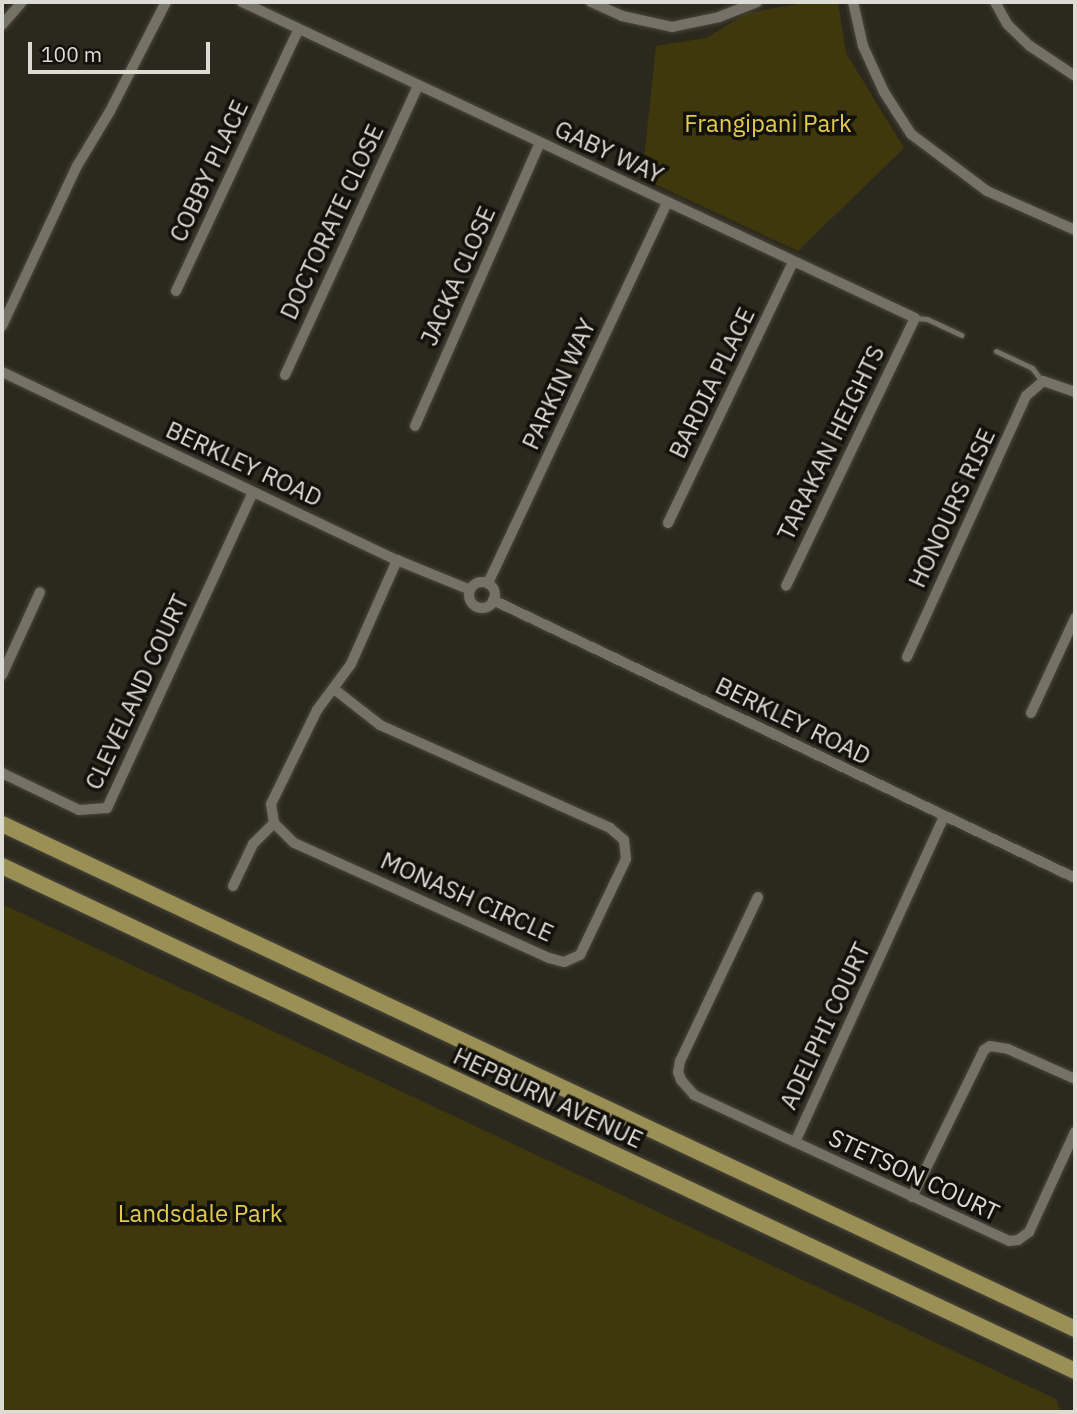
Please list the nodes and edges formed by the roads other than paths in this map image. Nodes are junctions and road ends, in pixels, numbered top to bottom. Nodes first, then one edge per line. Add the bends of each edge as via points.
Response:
1 (22, 2) edge
2 (166, 2) edge
3 (242, 2) edge
4 (591, 2) edge
5 (757, 2) edge
6 (853, 2) edge
7 (995, 2) edge
8 (2, 25) edge
9 (298, 30) junction
10 (1075, 76) edge
11 (418, 86) junction
12 (540, 143) junction
13 (667, 202) junction
14 (1075, 230) edge
15 (793, 262) junction
16 (176, 291) dead end
17 (915, 318) junction
18 (2, 326) edge
19 (961, 335) dead end
20 (996, 351) dead end
21 (2, 372) edge
22 (285, 375) dead end
23 (1042, 381) junction
24 (1075, 392) edge
25 (415, 426) dead end
26 (253, 492) junction
27 (668, 523) dead end
28 (397, 560) junction
29 (488, 583) junction
30 (786, 586) dead end
31 (470, 590) junction
32 (40, 592) dead end
33 (493, 600) junction
34 (1075, 618) edge
35 (907, 657) dead end
36 (2, 675) edge
37 (334, 689) junction
38 (1031, 713) dead end
39 (2, 773) edge
40 (944, 816) junction
41 (274, 822) junction
42 (2, 824) edge
43 (2, 866) edge
44 (1075, 877) edge
45 (233, 886) dead end
46 (758, 897) dead end
47 (1075, 1079) edge
48 (1075, 1132) edge
49 (794, 1142) junction
50 (912, 1197) junction
51 (1039, 1312) junction
52 (1075, 1329) edge
53 (1075, 1335) edge
54 (1075, 1371) edge

1 - 8 street
2 - 18 street via 77,166
3 - 9 street, GABY WAY
4 - 5 street via 622,16 671,27 719,17
6 - 14 street via 863,46 884,92 911,134 987,191
7 - 10 street via 1007,24 1030,46
9 - 11 street, GABY WAY
9 - 16 street, COBBY PLACE
11 - 12 street, GABY WAY
11 - 22 street, DOCTORATE CLOSE
12 - 13 street, GABY WAY
12 - 25 street, JACKA CLOSE
13 - 15 street, GABY WAY
13 - 29 street, PARKIN WAY
15 - 17 street, GABY WAY
15 - 27 street, BARDIA PLACE
17 - 19 lane, GABY WAY via 928,319
17 - 30 street, TARAKAN HEIGHTS
20 - 23 lane via 1032,368
21 - 26 street, BERKLEY ROAD
23 - 24 street
23 - 35 street, HONOURS RISE via 1026,396
26 - 28 street, BERKLEY ROAD
26 - 39 street, CLEVELAND COURT via 107,808 79,810
28 - 31 street, BERKLEY ROAD
28 - 37 street via 351,664
29 - 31 street via 477,583
29 - 33 street via 494,590
31 - 33 street via 470,600 477,606 486,607
32 - 36 street
33 - 40 street, BERKLEY ROAD
34 - 38 street
37 - 41 street via 317,710 271,804
37 - 41 street, MONASH CIRCLE via 380,725 610,828 624,840 626,859 580,955 564,962 294,843
40 - 44 street, BERKLEY ROAD
40 - 49 street, ADELPHI COURT
41 - 45 street via 253,844
42 - 51 main road, HEPBURN AVENUE
43 - 54 main road, HEPBURN AVENUE
46 - 49 street, ADELPHI COURT via 678,1072 694,1095
47 - 50 street via 1008,1049 990,1046 984,1050
48 - 50 street, STETSON COURT via 1029,1232 1018,1240 1000,1239
49 - 50 street, STETSON COURT
51 - 52 main road, HEPBURN AVENUE
51 - 53 main road

